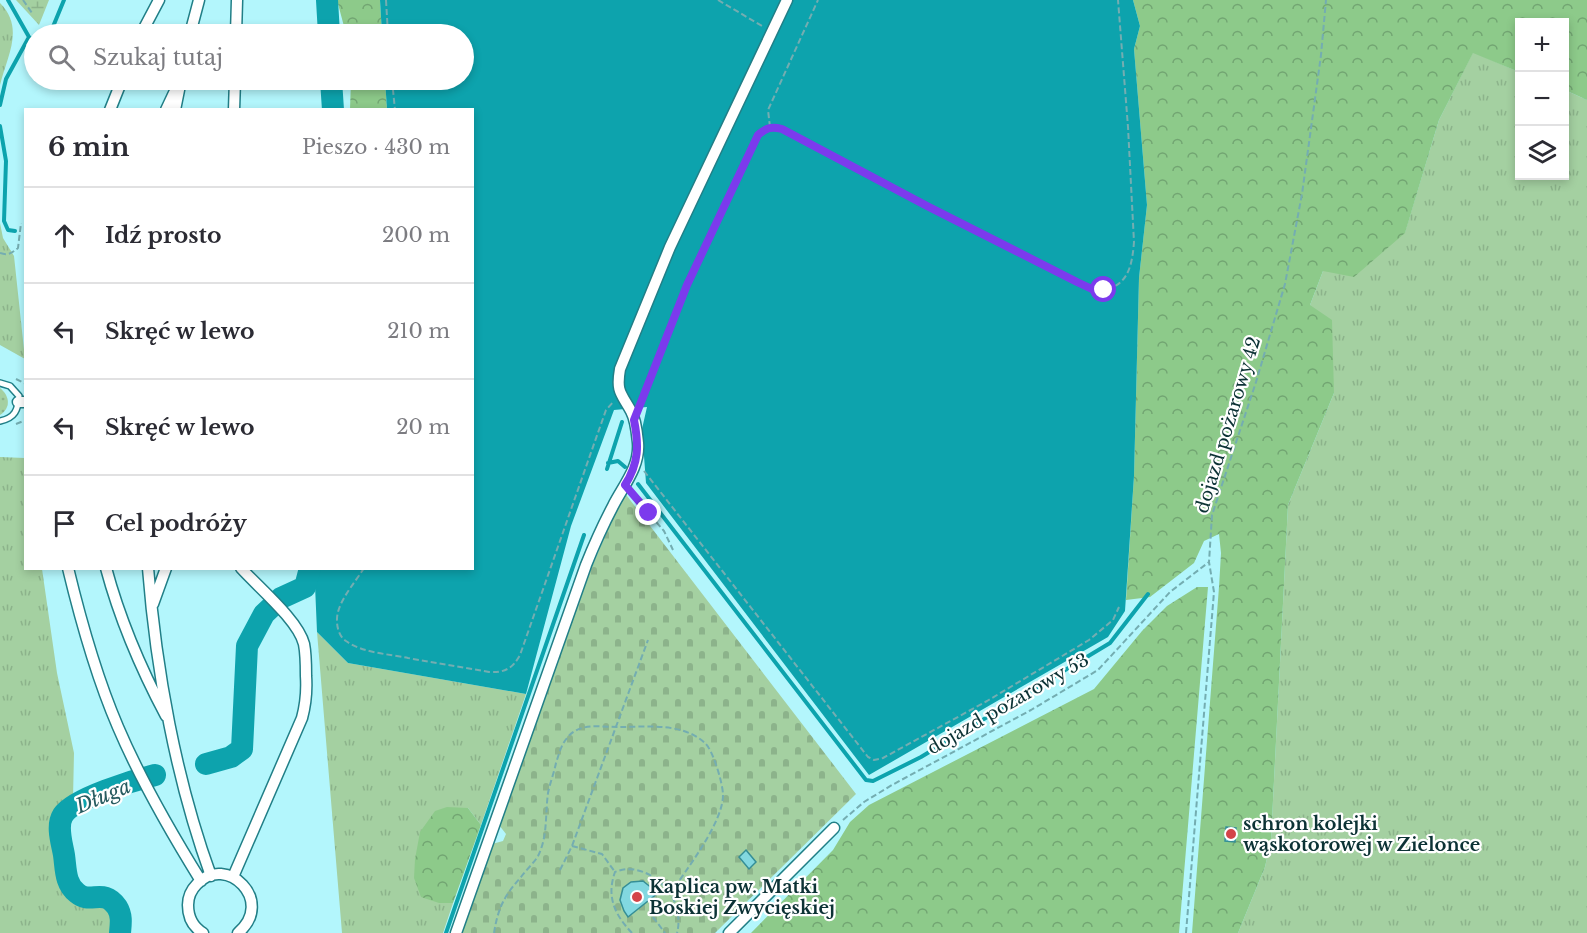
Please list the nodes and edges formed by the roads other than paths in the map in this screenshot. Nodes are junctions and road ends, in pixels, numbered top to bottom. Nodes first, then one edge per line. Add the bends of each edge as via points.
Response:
1 (159, 0) edge
2 (199, 0) edge
3 (237, 0) edge
4 (787, 0) edge
5 (146, 24) edge
6 (193, 24) edge
7 (236, 24) edge
8 (118, 90) edge
9 (176, 90) edge
10 (178, 90) edge
11 (235, 90) edge
12 (111, 108) edge
13 (167, 108) edge
14 (175, 108) edge
15 (234, 108) edge
16 (0, 383) edge
17 (22, 402) edge
18 (0, 421) edge
19 (69, 570) edge
20 (106, 570) edge
21 (148, 570) edge
22 (165, 570) edge
23 (243, 570) edge
24 (152, 607) junction
25 (170, 724) junction
26 (834, 828) road end
27 (206, 878) junction
28 (233, 878) junction
29 (203, 933) edge
30 (238, 933) edge
31 (456, 933) edge
32 (729, 933) edge

1 - 5 street
2 - 6 street
3 - 7 street
4 - 31 street via 666,257 620,369 619,394 634,420 636,462 586,565
8 - 12 street
9 - 13 street
10 - 14 street
11 - 15 street
16 - 17 lane via 16,390
17 - 18 lane via 15,414
19 - 27 street via 117,725 153,800
20 - 25 street via 142,669
21 - 24 street
22 - 24 street
23 - 28 street via 299,633 304,644 307,693 306,705
24 - 25 street
25 - 27 street
26 - 32 street
27 - 28 street via 218,874
27 - 29 street via 192,890 188,900 191,921
28 - 30 street via 246,887 252,907 250,918

